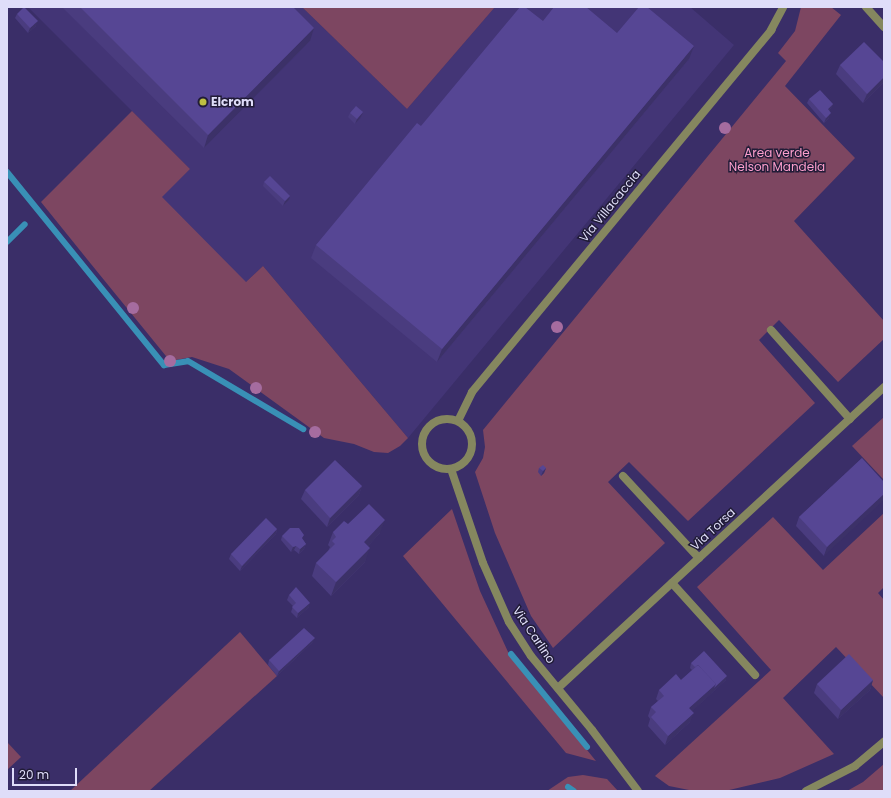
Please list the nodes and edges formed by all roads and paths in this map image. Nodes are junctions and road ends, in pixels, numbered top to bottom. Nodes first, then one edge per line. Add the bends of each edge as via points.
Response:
1 (783, 7) edge
2 (866, 7) edge
3 (884, 27) edge
4 (771, 330) dead end
5 (884, 387) edge
6 (850, 419) junction
7 (458, 421) junction
8 (451, 469) junction
9 (623, 476) dead end
10 (699, 558) junction
11 (672, 583) junction
12 (755, 675) dead end
13 (558, 688) junction
14 (884, 742) edge
15 (638, 791) edge
16 (806, 791) edge

1 - 7 street, Via Villacaccia via 771,30 472,392
2 - 3 street
4 - 6 street
5 - 6 street, Via Torsa
6 - 10 street, Via Torsa
7 - 8 street via 470,432 472,448 465,462
7 - 8 street via 450,418 434,422 428,428 422,442 426,457 431,463 444,469
8 - 13 street, Via Carlino via 494,591 516,633
9 - 10 street
10 - 11 street, Via Torsa
11 - 12 street
11 - 13 street, Via Torsa
13 - 15 street, Via Carlino
14 - 16 street via 855,766

